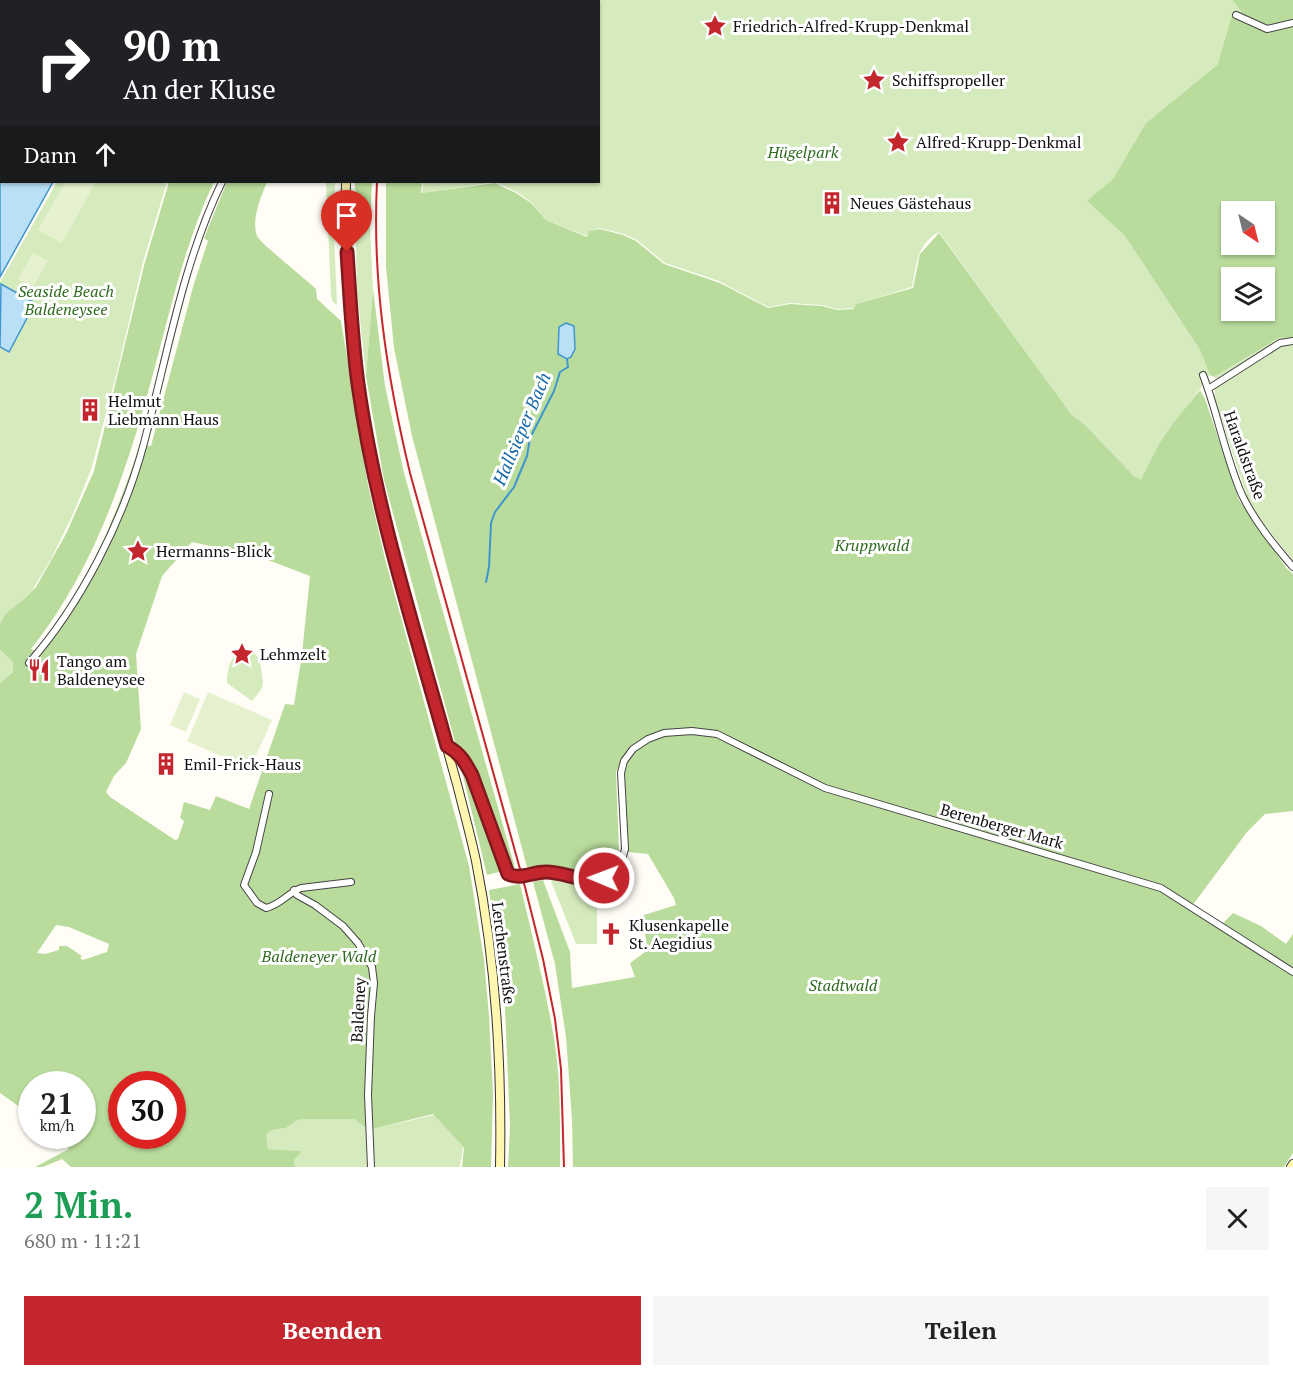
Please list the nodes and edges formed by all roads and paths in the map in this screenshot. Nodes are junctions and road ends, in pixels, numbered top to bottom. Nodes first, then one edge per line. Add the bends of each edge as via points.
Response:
1 (1236, 15) dead end
2 (1293, 23) edge
3 (222, 183) edge
4 (346, 183) edge
5 (1293, 341) edge
6 (1203, 375) dead end
7 (1208, 388) junction
8 (1293, 567) edge
9 (29, 663) dead end
10 (447, 746) junction
11 (269, 794) dead end
12 (351, 882) dead end
13 (294, 891) junction
14 (1293, 972) edge
15 (371, 1167) edge
16 (500, 1167) edge

1 - 2 street via 1267,29
3 - 9 street via 190,265 131,485 70,610
4 - 10 main road, Lerchenstraße via 351,316 369,450
5 - 7 street via 1274,346
6 - 7 street, Haraldstraße
7 - 8 street, Haraldstraße via 1242,495 1261,528
10 - 14 street, Berenberger Mark via 465,761 508,874 517,878 542,872 594,881 612,873 625,849 621,773 628,754 648,738 692,731 723,736 825,788 1161,888
10 - 16 main road, Lerchenstraße via 476,861 491,960 497,1023
11 - 13 street via 244,885 257,903 266,908
12 - 13 street
13 - 15 street, Baldeney via 343,926 372,967 368,1095

